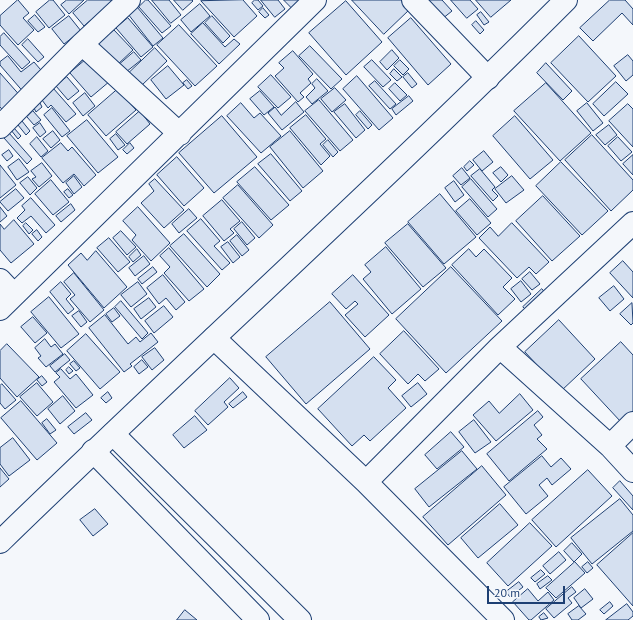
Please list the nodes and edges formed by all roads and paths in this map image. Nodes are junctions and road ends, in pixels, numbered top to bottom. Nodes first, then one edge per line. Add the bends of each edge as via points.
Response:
1 (315, 0) edge
2 (413, 0) edge
3 (566, 0) edge
4 (126, 1) edge
5 (82, 44) junction
6 (488, 78) junction
7 (0, 127) edge
8 (180, 134) junction
9 (633, 223) edge
10 (5, 295) edge
11 (214, 338) junction
12 (500, 347) junction
13 (633, 423) edge
14 (113, 434) junction
15 (610, 446) junction
16 (93, 451) junction
17 (633, 471) edge
18 (366, 482) junction
19 (0, 542) edge
20 (258, 620) edge
21 (300, 620) edge
22 (503, 620) edge

1 - 8 street
2 - 6 street
3 - 6 street
4 - 5 street
5 - 7 street
5 - 8 street
6 - 11 street
8 - 10 street
9 - 12 street
11 - 14 street
11 - 18 street
12 - 15 street
12 - 18 street
13 - 15 street
14 - 16 street
14 - 21 street
15 - 17 street
16 - 19 street
16 - 20 street
18 - 22 street

